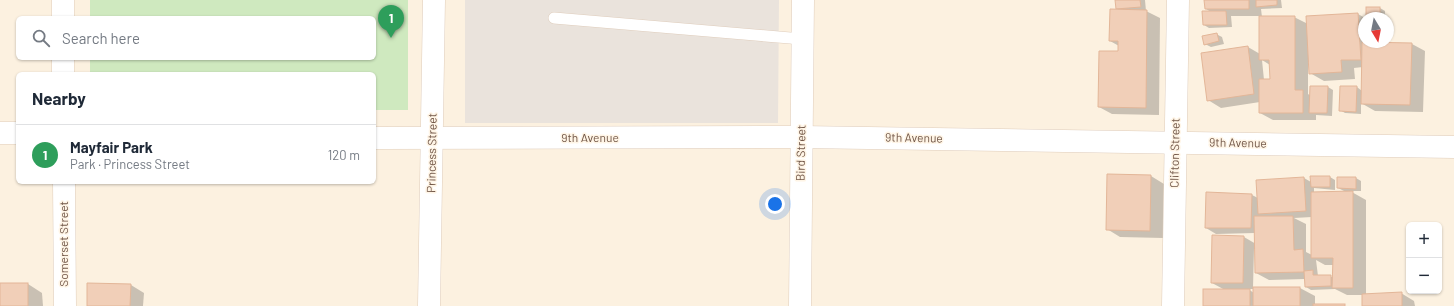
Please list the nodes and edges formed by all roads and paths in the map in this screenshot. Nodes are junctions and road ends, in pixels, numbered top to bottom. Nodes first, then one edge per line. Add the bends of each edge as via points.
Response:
1 (63, 0) edge
2 (434, 0) edge
3 (803, 0) edge
4 (1178, 0) edge
5 (63, 16) edge
6 (554, 18) dead end
7 (802, 39) junction
8 (63, 60) edge
9 (63, 72) edge
10 (0, 133) edge
11 (16, 133) edge
12 (802, 137) junction
13 (376, 138) edge
14 (432, 138) junction
15 (1175, 142) junction
16 (1454, 147) edge
17 (64, 184) edge
18 (64, 306) edge
19 (429, 306) edge
20 (800, 306) edge
21 (1173, 306) edge

1 - 5 street
2 - 14 street, Princess Street
3 - 7 street, Bird Street
4 - 15 street, Clifton Street
6 - 7 lane
7 - 12 street, Bird Street
8 - 9 street
10 - 11 street
12 - 14 street, 9th Avenue
12 - 15 street, 9th Avenue
12 - 20 street, Bird Street
13 - 14 street, 9th Avenue
14 - 19 street, Princess Street
15 - 16 street, 9th Avenue
15 - 21 street, Clifton Street
17 - 18 street, Somerset Street

